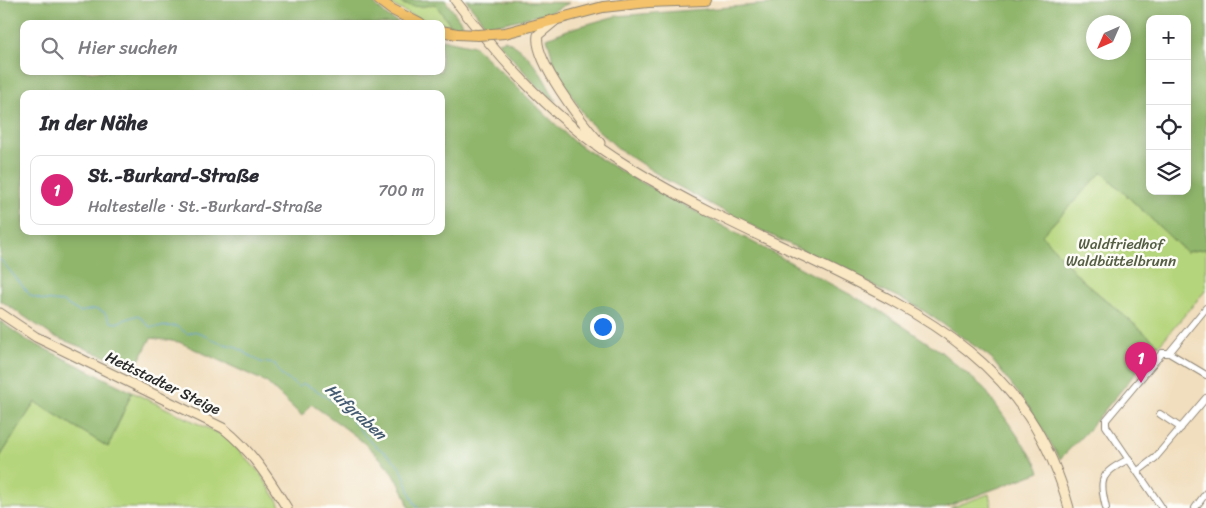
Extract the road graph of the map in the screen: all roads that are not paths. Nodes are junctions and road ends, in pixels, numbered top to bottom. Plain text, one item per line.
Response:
1 (379, 0) edge
2 (455, 0) edge
3 (631, 0) edge
4 (705, 0) edge
5 (648, 2) junction
6 (560, 18) junction
7 (412, 20) edge
8 (445, 32) edge
9 (610, 155) junction
10 (1206, 308) edge
11 (0, 313) edge
12 (1166, 353) junction
13 (1206, 375) edge
14 (1206, 398) edge
15 (1160, 414) dead end
16 (1181, 428) junction
17 (1129, 459) junction
18 (1138, 471) junction
19 (1206, 494) edge
20 (287, 508) edge
21 (1069, 508) edge
22 (1106, 508) edge
23 (1162, 508) edge
24 (1195, 508) edge

1 - 7 main road
2 - 9 main road
3 - 5 main road
4 - 5 main road
5 - 6 main road
6 - 8 main road, bridge
6 - 9 main road
9 - 21 main road
10 - 12 street
11 - 20 main road, Hettstadter Steige
12 - 13 street
12 - 17 street
14 - 16 street
15 - 16 street
16 - 18 street
17 - 18 street
17 - 22 street
18 - 23 street
19 - 24 street

